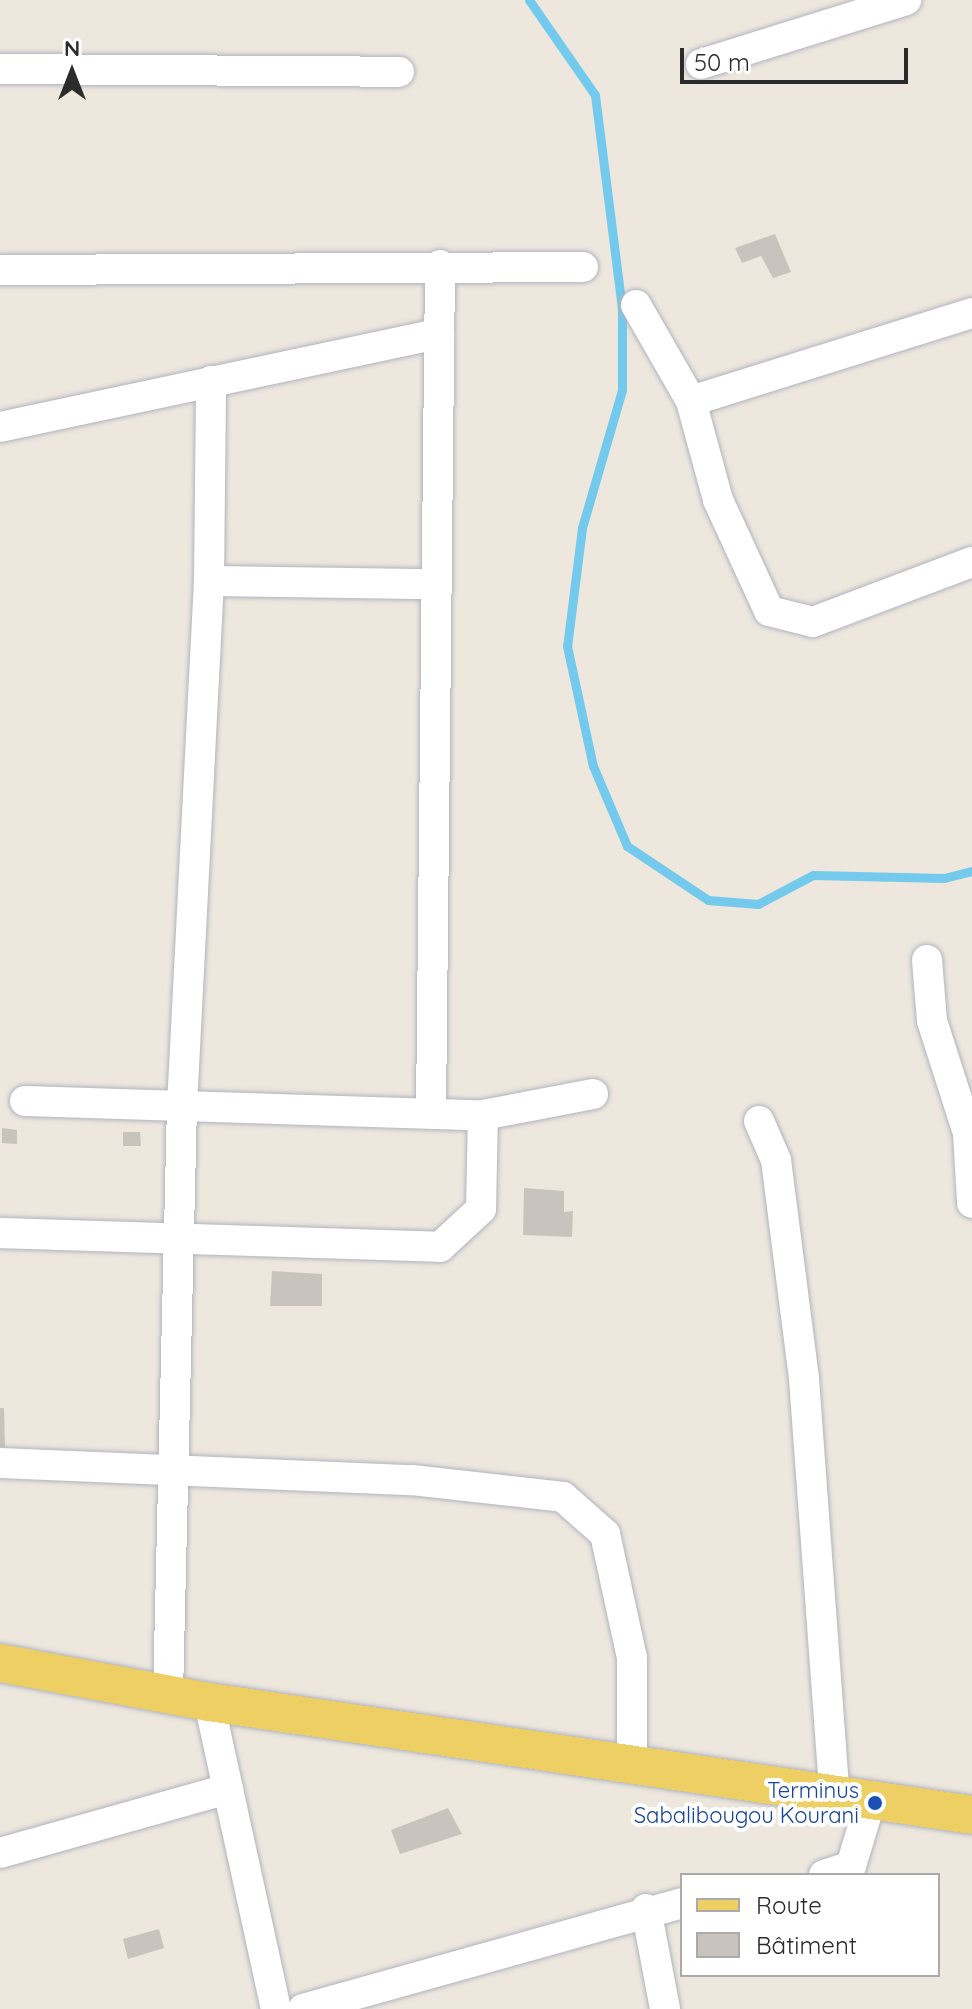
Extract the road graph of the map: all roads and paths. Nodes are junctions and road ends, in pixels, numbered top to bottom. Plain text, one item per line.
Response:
1 (906, 0) edge
2 (701, 64) dead end
3 (0, 69) edge
4 (399, 72) dead end
5 (440, 265) junction
6 (583, 267) dead end
7 (0, 270) edge
8 (636, 305) dead end
9 (972, 313) edge
10 (439, 334) junction
11 (211, 381) junction
12 (691, 401) junction
13 (0, 427) edge
14 (972, 562) edge
15 (209, 581) junction
16 (437, 584) junction
17 (927, 960) dead end
18 (593, 1094) dead end
19 (25, 1101) dead end
20 (182, 1106) junction
21 (431, 1113) junction
22 (483, 1115) junction
23 (759, 1121) dead end
24 (972, 1203) edge
25 (0, 1233) edge
26 (179, 1239) junction
27 (0, 1463) edge
28 (173, 1468) junction
29 (0, 1663) edge
30 (168, 1695) junction
31 (209, 1702) junction
32 (632, 1766) junction
33 (228, 1789) junction
34 (852, 1800) junction
35 (972, 1815) edge
36 (0, 1853) edge
37 (830, 1873) edge
38 (680, 1903) edge
39 (646, 1909) junction
40 (276, 2009) edge
41 (303, 2009) edge
42 (665, 2009) edge

1 - 2 street
3 - 4 street
5 - 6 street
5 - 7 street
5 - 10 street
8 - 12 street
9 - 12 street
10 - 11 street
10 - 16 street
11 - 13 street
11 - 15 street
12 - 14 street
15 - 16 street
15 - 20 street
16 - 21 street
17 - 24 street
18 - 22 street
19 - 20 street
20 - 21 street
20 - 26 street
21 - 22 street
22 - 26 street
23 - 34 street
25 - 26 street
26 - 28 street
27 - 28 street
28 - 30 street
28 - 32 street
29 - 30 main road
30 - 31 main road
31 - 32 main road
31 - 33 street
32 - 34 main road
33 - 36 street
33 - 40 street
34 - 35 main road
34 - 37 street
38 - 39 street
39 - 41 street
39 - 42 street

